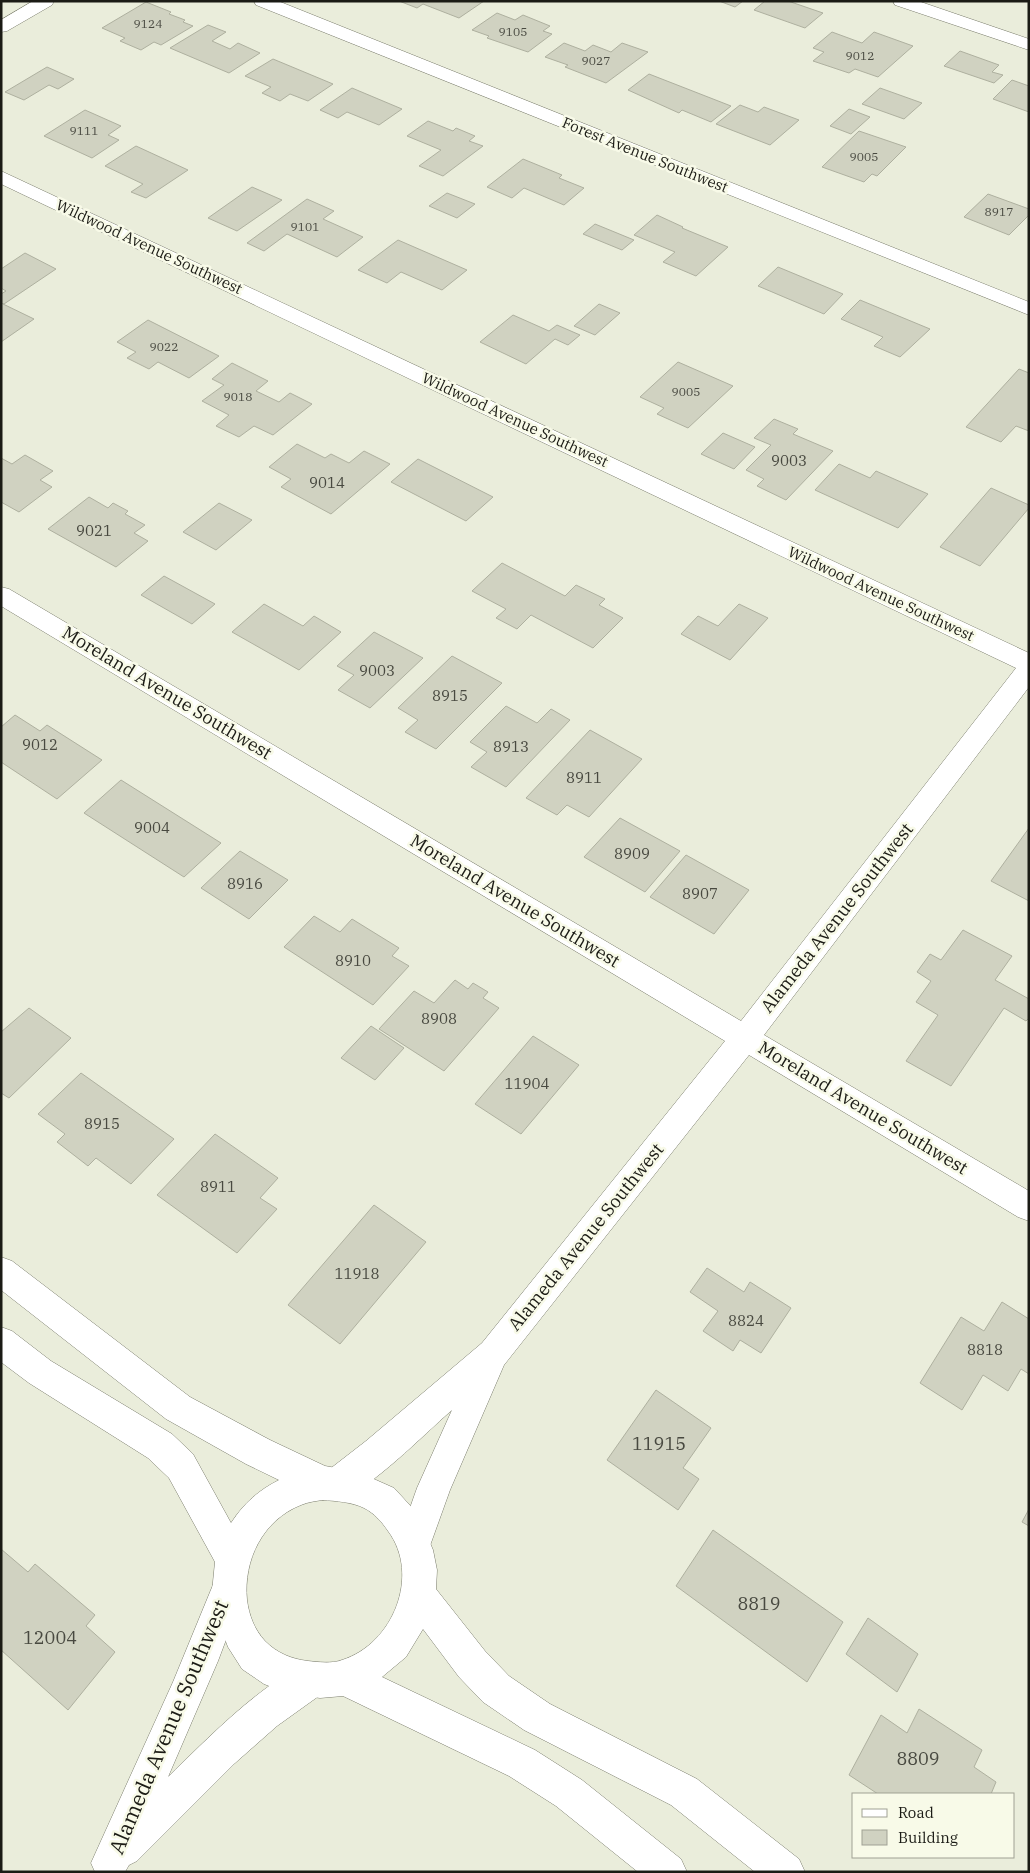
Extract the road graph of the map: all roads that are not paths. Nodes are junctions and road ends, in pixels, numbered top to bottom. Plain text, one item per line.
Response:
1 (46, 1) edge
2 (262, 1) edge
3 (901, 1) edge
4 (926, 5) edge
5 (1, 27) edge
6 (1029, 45) edge
7 (1, 177) edge
8 (1029, 309) edge
9 (1, 595) edge
10 (1029, 664) edge
11 (1029, 669) edge
12 (745, 1038) junction
13 (1029, 1206) edge
14 (1, 1271) edge
15 (1, 1342) edge
16 (493, 1354) junction
17 (331, 1483) junction
18 (415, 1542) junction
19 (230, 1575) junction
20 (418, 1593) junction
21 (327, 1679) junction
22 (106, 1867) edge
23 (668, 1872) edge
24 (786, 1872) edge

1 - 5 street
2 - 8 street, Forest Avenue Southwest
3 - 4 street
4 - 6 street
7 - 10 street, Wildwood Avenue Southwest
9 - 12 street, Moreland Avenue Southwest
11 - 12 street, Alameda Avenue Southwest
12 - 13 street, Moreland Avenue Southwest
12 - 16 street, Alameda Avenue Southwest
14 - 17 street
15 - 19 street
16 - 17 street, Alameda Avenue Southwest
16 - 18 street, Alameda Avenue Southwest
17 - 18 street
17 - 19 street, Alameda Avenue Southwest
18 - 20 street, Alameda Avenue Southwest
19 - 21 street
19 - 22 street, Alameda Avenue Southwest
20 - 21 street, Alameda Avenue Southwest
20 - 24 street
21 - 22 street, Alameda Avenue Southwest
21 - 23 street

